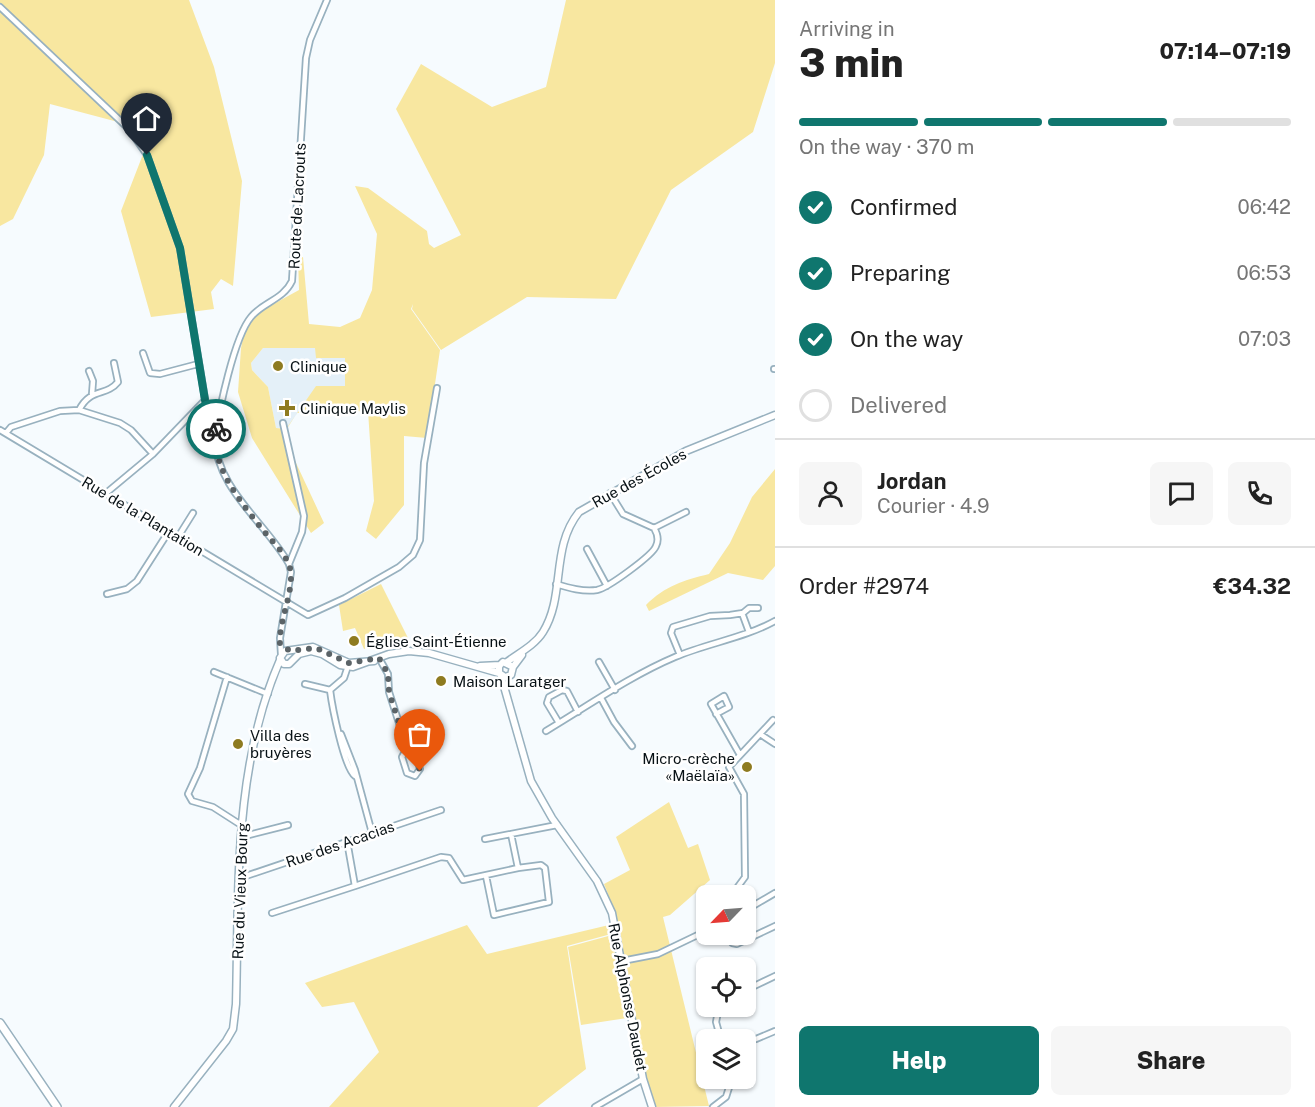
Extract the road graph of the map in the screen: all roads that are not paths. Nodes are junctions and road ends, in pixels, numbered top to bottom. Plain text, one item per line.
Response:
1 (327, 0) edge
2 (0, 7) edge
3 (143, 353) dead end
4 (114, 363) dead end
5 (198, 364) junction
6 (89, 371) dead end
7 (437, 388) dead end
8 (92, 394) junction
9 (205, 400) junction
10 (79, 410) junction
11 (775, 415) edge
12 (283, 423) dead end
13 (216, 426) junction
14 (0, 430) edge
15 (6, 433) junction
16 (153, 454) junction
17 (610, 493) junction
18 (105, 494) junction
19 (686, 512) dead end
20 (193, 513) dead end
21 (654, 528) junction
22 (169, 531) junction
23 (178, 537) junction
24 (587, 549) dead end
25 (289, 564) junction
26 (556, 584) junction
27 (607, 586) junction
28 (107, 594) dead end
29 (286, 602) junction
30 (758, 608) dead end
31 (742, 613) junction
32 (775, 621) edge
33 (749, 632) junction
34 (680, 655) junction
35 (285, 656) junction
36 (294, 658) junction
37 (376, 659) junction
38 (599, 662) dead end
39 (348, 665) junction
40 (500, 665) junction
41 (510, 665) junction
42 (469, 666) junction
43 (214, 672) dead end
44 (500, 674) junction
45 (509, 676) junction
46 (227, 677) junction
47 (305, 684) dead end
48 (330, 690) junction
49 (615, 690) junction
50 (268, 694) junction
51 (507, 697) junction
52 (601, 698) junction
53 (578, 712) junction
54 (716, 714) dead end
55 (773, 720) dead end
56 (559, 723) junction
57 (546, 731) dead end
58 (760, 734) junction
59 (775, 744) edge
60 (632, 746) dead end
61 (407, 748) junction
62 (740, 755) junction
63 (441, 810) dead end
64 (241, 825) junction
65 (288, 825) dead end
66 (556, 825) junction
67 (372, 833) junction
68 (511, 834) junction
69 (241, 837) junction
70 (485, 839) dead end
71 (347, 841) junction
72 (518, 868) junction
73 (486, 876) junction
74 (240, 878) junction
75 (739, 885) edge
76 (355, 886) junction
77 (775, 893) edge
78 (756, 904) edge
79 (272, 913) dead end
80 (775, 926) edge
81 (756, 935) edge
82 (696, 936) edge
83 (622, 961) junction
84 (775, 976) edge
85 (756, 985) edge
86 (0, 1023) edge
87 (775, 1031) edge
88 (756, 1039) dead end
89 (643, 1078) junction
90 (729, 1089) edge
91 (57, 1107) edge
92 (174, 1107) edge
93 (595, 1107) edge
94 (652, 1107) edge
95 (713, 1107) edge

1 - 13 street, Route de Lacrouts
2 - 5 street
3 - 5 street
4 - 8 street
5 - 9 street
6 - 8 street
7 - 29 street, Rue de la Plantation
8 - 10 street
9 - 13 street
9 - 16 street
10 - 15 street
10 - 16 street
11 - 17 street, Rue des Écoles
12 - 25 street
13 - 25 street
14 - 15 street, Rue de la Plantation
15 - 18 street, Rue de la Plantation
16 - 18 street
17 - 21 street
17 - 26 street, Rue des Écoles
18 - 22 street, Rue de la Plantation
19 - 21 street
20 - 23 street
21 - 27 street
22 - 23 street, Rue de la Plantation
22 - 28 street
23 - 29 street, Rue de la Plantation
24 - 27 street
25 - 29 street
26 - 27 street
26 - 41 street, Rue des Écoles
29 - 35 street
30 - 31 street
31 - 33 street
31 - 34 street
32 - 33 street
33 - 34 street
34 - 49 street
35 - 36 street
35 - 36 street
35 - 39 street
35 - 50 street, Rue du Vieux Bourg
36 - 39 street
37 - 39 street
37 - 42 street
37 - 61 street
38 - 49 street
39 - 48 street
40 - 41 street
40 - 42 street
40 - 44 street
41 - 45 street, Rue des Écoles
42 - 44 street
43 - 46 street
44 - 45 street
44 - 51 street, Rue Alphonse Daudet
45 - 51 street, Rue Alphonse Daudet
46 - 50 street
46 - 64 street
47 - 48 street
48 - 67 street
49 - 52 street
50 - 64 street, Rue du Vieux Bourg
51 - 66 street, Rue Alphonse Daudet
52 - 53 street
52 - 60 street
53 - 56 street
53 - 56 street
54 - 62 street
55 - 58 street
56 - 57 street
58 - 59 street
58 - 62 street
61 - 61 street
62 - 75 street
63 - 67 street, Rue des Acacias
64 - 69 street, Rue du Vieux Bourg
65 - 69 street
66 - 68 street
66 - 83 street, Rue Alphonse Daudet
67 - 71 street, Rue des Acacias
68 - 70 street
68 - 72 street
69 - 74 street, Rue du Vieux Bourg
71 - 74 street, Rue des Acacias
71 - 76 street
72 - 73 street
72 - 73 street
73 - 76 street
74 - 92 street, Rue du Vieux Bourg
76 - 79 street
77 - 78 street
80 - 81 street
82 - 83 street
83 - 89 street, Rue Alphonse Daudet
84 - 85 street
86 - 91 main road
87 - 88 street
89 - 93 street
89 - 94 street, Rue Alphonse Daudet
90 - 95 street

